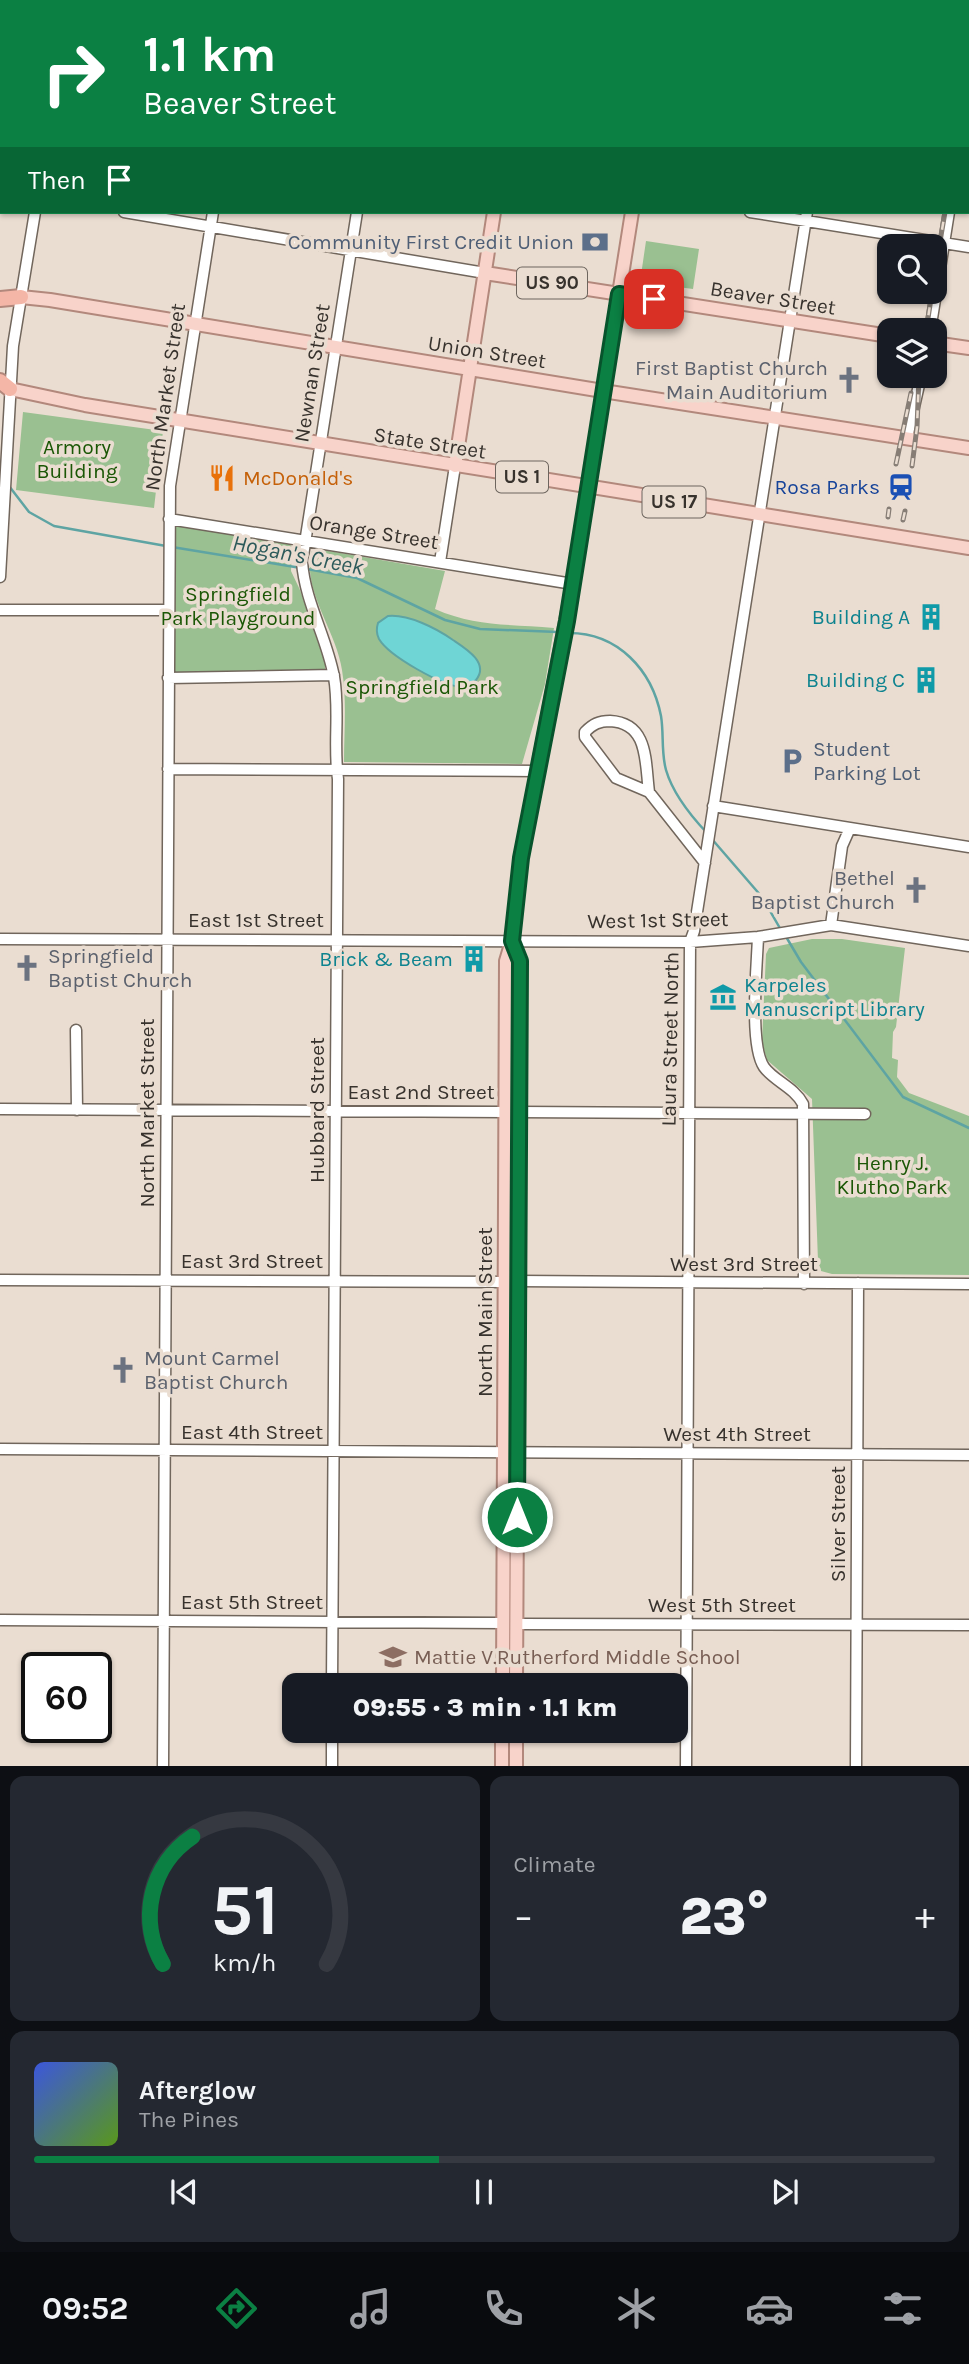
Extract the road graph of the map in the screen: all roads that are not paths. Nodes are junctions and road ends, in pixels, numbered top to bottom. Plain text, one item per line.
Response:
1 (35, 214) edge
2 (136, 214) edge
3 (213, 214) edge
4 (356, 214) edge
5 (494, 214) edge
6 (632, 214) edge
7 (778, 214) edge
8 (949, 214) edge
9 (806, 216) edge
10 (211, 226) junction
11 (898, 234) edge
12 (945, 234) edge
13 (947, 243) edge
14 (969, 247) edge
15 (351, 251) junction
16 (485, 273) junction
17 (0, 292) edge
18 (619, 294) junction
19 (21, 297) junction
20 (0, 299) edge
21 (789, 320) junction
22 (195, 323) junction
23 (877, 334) edge
24 (947, 345) edge
25 (335, 346) junction
26 (969, 348) edge
27 (469, 369) junction
28 (3, 387) edge
29 (918, 388) edge
30 (604, 391) junction
31 (774, 418) junction
32 (180, 421) junction
33 (907, 438) junction
34 (320, 444) junction
35 (969, 448) edge
36 (455, 466) junction
37 (589, 488) junction
38 (759, 515) junction
39 (169, 519) junction
40 (304, 541) junction
41 (969, 548) edge
42 (440, 562) junction
43 (0, 577) edge
44 (573, 584) junction
45 (0, 610) edge
46 (169, 610) junction
47 (334, 675) junction
48 (168, 678) junction
49 (168, 769) junction
50 (336, 769) junction
51 (537, 771) junction
52 (649, 792) junction
53 (713, 806) junction
54 (850, 828) junction
55 (969, 846) edge
56 (705, 863) junction
57 (831, 925) junction
58 (758, 937) junction
59 (0, 939) edge
60 (167, 939) junction
61 (337, 940) junction
62 (512, 941) junction
63 (690, 942) junction
64 (969, 946) edge
65 (76, 1030) dead end
66 (0, 1109) edge
67 (77, 1110) junction
68 (166, 1110) junction
69 (336, 1111) junction
70 (505, 1112) junction
71 (519, 1112) junction
72 (688, 1113) junction
73 (804, 1114) junction
74 (865, 1114) dead end
75 (0, 1280) edge
76 (165, 1280) junction
77 (335, 1281) junction
78 (511, 1282) junction
79 (688, 1283) junction
80 (858, 1283) junction
81 (804, 1284) junction
82 (969, 1284) edge
83 (0, 1449) edge
84 (164, 1451) junction
85 (334, 1451) junction
86 (504, 1452) junction
87 (517, 1452) junction
88 (687, 1453) junction
89 (857, 1455) junction
90 (969, 1455) edge
91 (0, 1620) edge
92 (163, 1621) junction
93 (333, 1622) junction
94 (510, 1623) junction
95 (687, 1624) junction
96 (857, 1625) junction
97 (969, 1625) edge
98 (332, 1673) edge
99 (504, 1673) edge
100 (515, 1673) edge
101 (332, 1743) edge
102 (502, 1743) edge
103 (516, 1743) edge
104 (163, 1766) edge
105 (332, 1766) edge
106 (502, 1766) edge
107 (516, 1766) edge
108 (686, 1766) edge
109 (856, 1766) edge

1 - 19 street
2 - 10 street
3 - 10 street, North Market Street
4 - 15 street, Newnan Street
5 - 16 main road
6 - 18 main road, North Main Street
7 - 9 street
8 - 12 street
9 - 11 street
9 - 21 street, Laura Street North
10 - 15 street
10 - 22 street, North Market Street
13 - 14 street
15 - 16 street
15 - 25 street, Newnan Street
16 - 18 main road, Beaver Street / US 90
16 - 27 main road
17 - 19 street, Union Street
18 - 21 main road, Beaver Street / US 90
18 - 30 main road, North Main Street
19 - 20 highway
19 - 22 main road, Union Street
19 - 28 street
21 - 23 main road, Beaver Street / US 90
21 - 31 street, Laura Street North
22 - 25 main road, Union Street
22 - 32 street, North Market Street
24 - 26 main road
25 - 27 main road, Union Street
25 - 34 street, Newnan Street
27 - 30 main road, Union Street
27 - 36 main road
28 - 32 main road, State Street
28 - 43 street
29 - 33 street
30 - 31 main road, Union Street
30 - 37 main road, North Main Street
31 - 33 main road, Union Street
31 - 38 street, Laura Street North
32 - 34 main road, State Street
32 - 39 street, North Market Street
33 - 35 main road, Union Street
34 - 36 main road, State Street
34 - 40 street, Newnan Street
36 - 37 main road, State Street / US 1
36 - 42 street
37 - 38 main road, State Street / US 17
37 - 44 main road, North Main Street
38 - 41 main road, State Street / US 17
38 - 53 street, Laura Street North
39 - 40 street, Orange Street
39 - 46 street, North Market Street
40 - 42 street, Orange Street
40 - 47 street, Hubbard Street
42 - 44 street, Orange Street
44 - 51 main road, North Main Street
45 - 46 street
46 - 48 street, North Market Street
47 - 48 street
47 - 50 street, Hubbard Street
48 - 49 street, North Market Street
49 - 50 street
49 - 60 street, North Market Street
50 - 51 street
50 - 61 street, Hubbard Street
51 - 62 main road, North Main Street
52 - 52 street
52 - 56 street
53 - 54 street
53 - 56 street, Laura Street North
54 - 55 street
54 - 57 street
56 - 63 street, Laura Street North
57 - 58 street, West 1st Street
57 - 64 street, West 1st Street
58 - 63 street, West 1st Street
58 - 73 street
59 - 60 street, East 1st Street
60 - 61 street, East 1st Street
60 - 68 street, North Market Street
61 - 62 street, East 1st Street
61 - 69 street, Hubbard Street
62 - 63 street, West 1st Street
62 - 70 main road, North Main Street
62 - 71 main road, North Main Street
63 - 72 street, Laura Street North
65 - 67 street
66 - 67 street, East 2nd Street
67 - 68 street, East 2nd Street
68 - 69 street, East 2nd Street
68 - 76 street, North Market Street
69 - 70 street, East 2nd Street
69 - 77 street, Hubbard Street
70 - 78 main road, North Main Street
71 - 72 street
71 - 78 main road, North Main Street
72 - 73 street
72 - 79 street, Laura Street North
73 - 74 street
73 - 81 street
75 - 76 street, East 3rd Street
76 - 77 street, East 3rd Street
76 - 84 street, North Market Street
77 - 78 street, East 3rd Street
77 - 85 street, Hubbard Street
78 - 79 street, West 3rd Street
78 - 86 main road, North Main Street
78 - 87 main road, North Main Street
79 - 81 street, West 3rd Street
79 - 88 street, Laura Street North
80 - 81 street, West 3rd Street
80 - 82 street, West 3rd Street
80 - 89 street, Silver Street
83 - 84 street, East 4th Street
84 - 85 street, East 4th Street
84 - 92 street, North Market Street
85 - 86 street, East 4th Street
85 - 93 street, Hubbard Street
86 - 87 street, West 4th Street
86 - 94 main road, North Main Street
87 - 88 street, West 4th Street
87 - 94 main road, North Main Street
88 - 89 street, West 4th Street
88 - 95 street, Laura Street North
89 - 90 street, West 4th Street
89 - 96 street, Silver Street
91 - 92 street, East 5th Street
92 - 93 street, East 5th Street
92 - 104 street, North Market Street
93 - 94 street, East 5th Street
93 - 98 street, Hubbard Street
94 - 95 street, West 5th Street
94 - 99 main road, North Main Street
94 - 100 main road, North Main Street
95 - 96 street, West 5th Street
95 - 108 street, Laura Street North
96 - 97 street, West 5th Street
96 - 109 street, Silver Street
101 - 105 street
102 - 106 main road
103 - 107 main road

